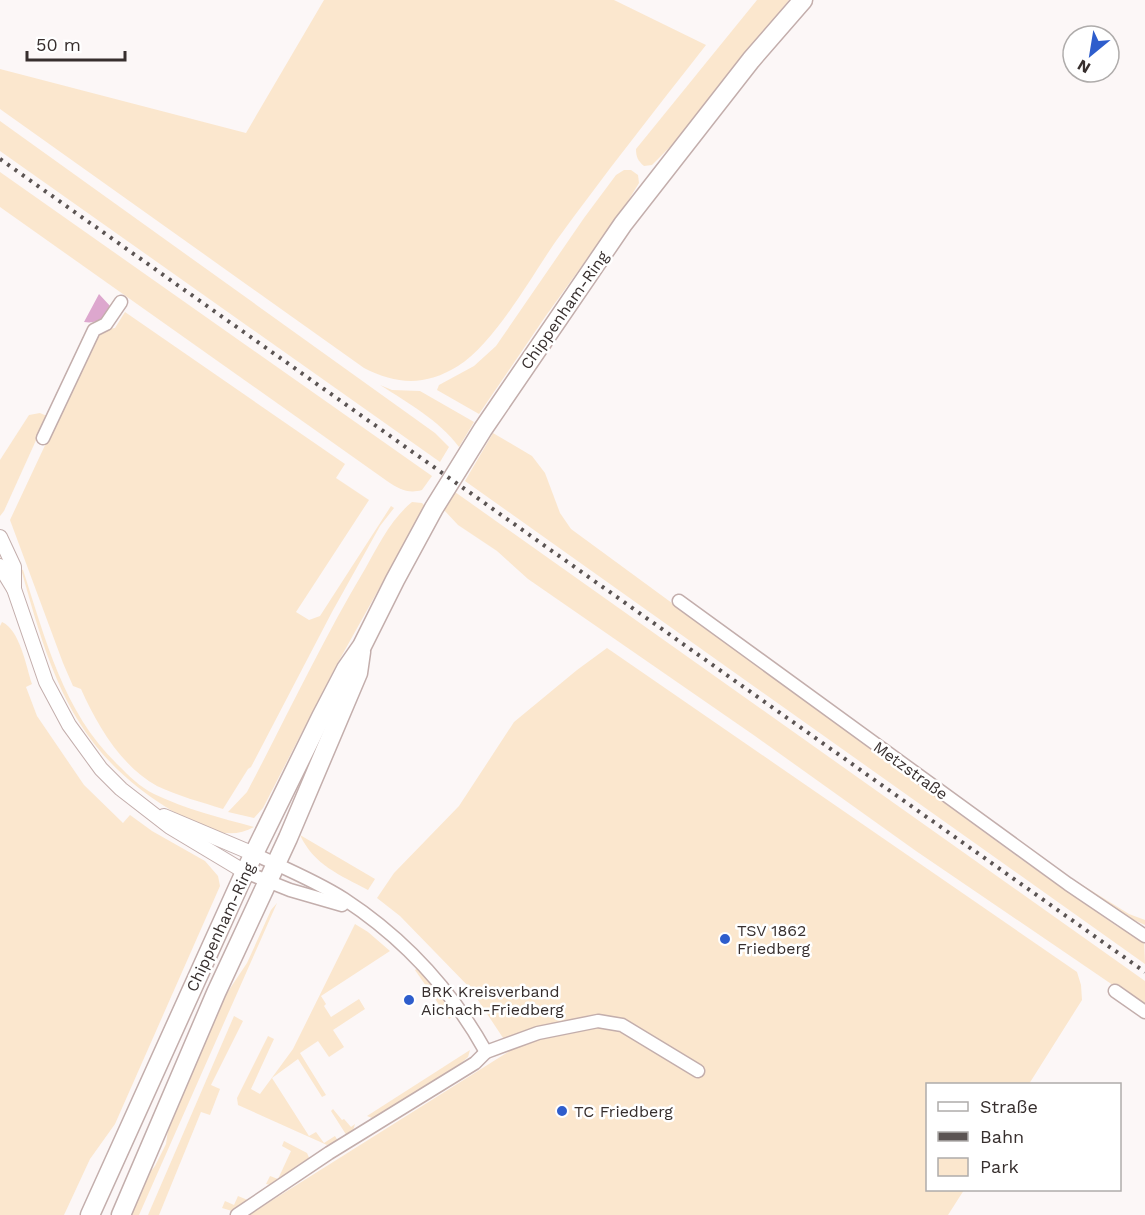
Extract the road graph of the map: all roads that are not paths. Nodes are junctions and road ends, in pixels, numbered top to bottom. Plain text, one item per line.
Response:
1 (802, 0) edge
2 (121, 302) dead end
3 (44, 438) dead end
4 (0, 537) edge
5 (0, 566) edge
6 (14, 589) junction
7 (679, 601) dead end
8 (362, 646) junction
9 (145, 808) junction
10 (254, 854) junction
11 (245, 872) junction
12 (272, 873) junction
13 (360, 912) junction
14 (1145, 936) edge
15 (1115, 990) dead end
16 (1145, 1012) edge
17 (486, 1053) junction
18 (698, 1071) dead end
19 (90, 1215) edge
20 (121, 1215) edge
21 (237, 1215) edge

1 - 8 main road, Chippenham-Ring
2 - 3 street
4 - 6 street
5 - 6 street
6 - 9 street
7 - 14 street, Metzstraße
8 - 10 main road, Chippenham-Ring
8 - 12 main road, Chippenham-Ring
9 - 10 street
9 - 11 street
10 - 11 main road, Chippenham-Ring
10 - 12 street
11 - 12 street
11 - 19 main road, Chippenham-Ring
12 - 13 street
12 - 13 street
12 - 20 main road, Chippenham-Ring
13 - 17 street
15 - 16 street
17 - 18 street
17 - 21 street

